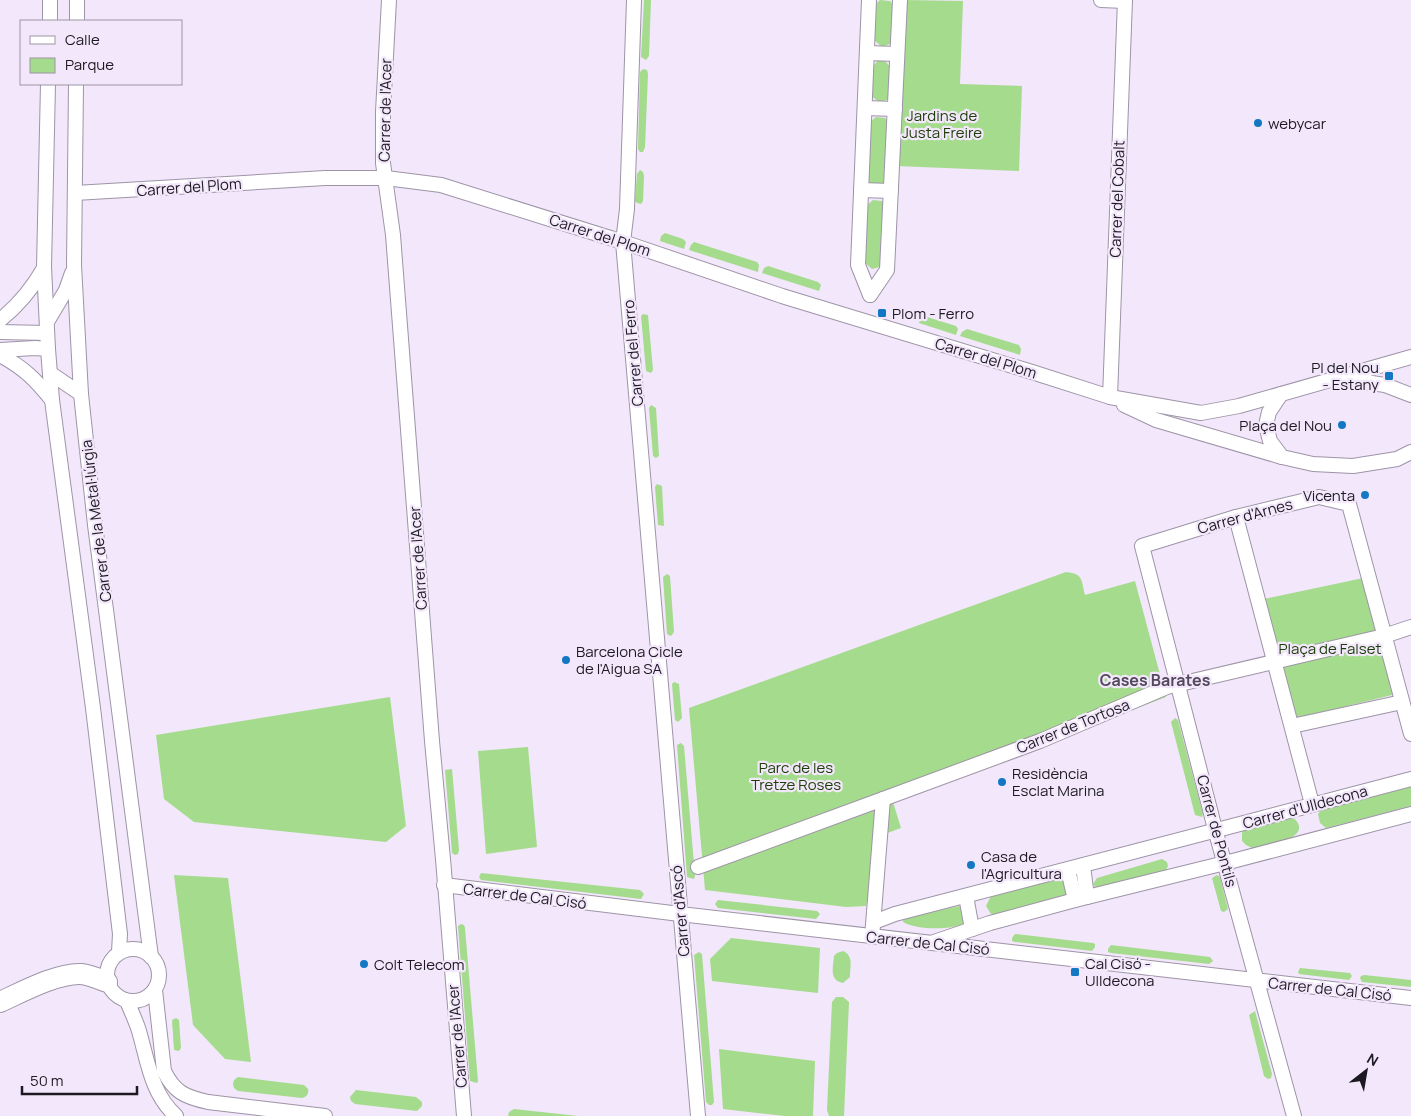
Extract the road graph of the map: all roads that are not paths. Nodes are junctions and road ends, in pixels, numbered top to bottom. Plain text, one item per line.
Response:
1 (50, 0) edge
2 (77, 0) edge
3 (389, 0) edge
4 (634, 0) edge
5 (869, 0) edge
6 (900, 0) edge
7 (1101, 0) edge
8 (1125, 1) edge
9 (50, 20) edge
10 (77, 20) edge
11 (867, 53) junction
12 (897, 54) junction
13 (48, 85) edge
14 (76, 85) edge
15 (864, 108) junction
16 (895, 109) junction
17 (386, 178) junction
18 (861, 190) junction
19 (891, 191) junction
20 (75, 193) junction
21 (623, 242) junction
22 (74, 265) junction
23 (44, 267) junction
24 (0, 320) edge
25 (47, 328) junction
26 (0, 332) edge
27 (41, 348) junction
28 (0, 350) edge
29 (0, 355) edge
30 (1411, 357) edge
31 (50, 373) junction
32 (1331, 379) junction
33 (81, 394) junction
34 (1281, 394) junction
35 (1411, 395) edge
36 (1110, 397) junction
37 (52, 400) junction
38 (1411, 452) edge
39 (1282, 457) junction
40 (1236, 517) junction
41 (1142, 546) joint
42 (1411, 627) edge
43 (1384, 636) junction
44 (1275, 661) junction
45 (1179, 684) junction
46 (1402, 702) junction
47 (664, 706) joint
48 (1292, 726) junction
49 (1411, 734) edge
50 (1411, 779) edge
51 (884, 799) junction
52 (1312, 804) junction
53 (1411, 814) edge
54 (1215, 829) junction
55 (1225, 863) junction
56 (1083, 866) junction
57 (698, 867) dead end
58 (1068, 870) junction
59 (444, 885) junction
60 (966, 896) junction
61 (1081, 899) junction
62 (680, 914) junction
63 (874, 922) junction
64 (972, 929) junction
65 (872, 936) junction
66 (928, 943) junction
67 (119, 952) junction
68 (151, 957) junction
69 (1256, 981) junction
70 (107, 982) junction
71 (154, 990) junction
72 (1411, 998) edge
73 (128, 1001) junction
74 (0, 1002) edge
75 (176, 1116) edge
76 (325, 1116) edge
77 (464, 1116) edge
78 (698, 1116) edge
79 (1294, 1116) edge

1 - 9 street
2 - 10 street
3 - 17 street, Carrer de l'Acer
4 - 21 street, Carrer del Ferro
5 - 11 street
6 - 12 street
7 - 8 street
8 - 36 street, Carrer del Cobalt
11 - 12 street
11 - 15 street
12 - 16 street
13 - 23 street, Carrer de la Metal·lúrgia
14 - 20 street, Carrer de la Metal·lúrgia
15 - 16 street
15 - 18 street
16 - 19 street
17 - 20 street, Carrer del Plom
17 - 21 street, Carrer del Plom
17 - 59 street, Carrer de l'Acer
18 - 19 street
18 - 19 street
20 - 22 street, Carrer de la Metal·lúrgia
21 - 36 street, Carrer del Plom
21 - 47 street, Carrer del Ferro
22 - 25 street
22 - 33 street, Carrer de la Metal·lúrgia
23 - 24 street
23 - 25 street, Carrer de la Metal·lúrgia
25 - 26 street
25 - 27 street, Carrer de la Metal·lúrgia
27 - 28 street
27 - 31 street, Carrer de la Metal·lúrgia
29 - 37 street
30 - 32 street
31 - 33 street
31 - 37 street, Carrer de la Metal·lúrgia
32 - 34 street
32 - 35 street
33 - 68 street, Carrer de la Metal·lúrgia
34 - 36 street
34 - 39 street
36 - 39 street
37 - 67 street, Carrer de la Metal·lúrgia
38 - 39 street
40 - 41 street, Carrer d'Arnes
40 - 43 street, Carrer d'Arnes
40 - 44 street
41 - 45 street, Carrer de Pontils
42 - 43 street, Carrer de Tortosa
43 - 44 street, Carrer de Tortosa
43 - 46 street
44 - 45 street, Carrer de Tortosa
44 - 48 street
45 - 51 street, Carrer de Tortosa
45 - 54 street, Carrer de Pontils
46 - 48 street
46 - 49 street
47 - 62 street, Carrer d'Ascó
48 - 52 street
50 - 52 street, Carrer d'Ulldecona
51 - 57 street, Carrer de Tortosa
51 - 63 street
52 - 54 street, Carrer d'Ulldecona
53 - 55 street
54 - 55 street, Carrer de Pontils
54 - 56 street, Carrer d'Ulldecona
55 - 61 street
55 - 69 street, Carrer de Pontils
56 - 58 street, Carrer d'Ulldecona
56 - 61 street
58 - 60 street, Carrer d'Ulldecona
58 - 61 street
59 - 62 street, Carrer de Cal Cisó
59 - 77 street, Carrer de l'Acer
60 - 63 street, Carrer d'Ulldecona
60 - 64 street
61 - 64 street
62 - 65 street, Carrer de Cal Cisó
62 - 78 street, Carrer d'Ascó
63 - 65 street
64 - 66 street
65 - 66 street, Carrer de Cal Cisó
66 - 69 street, Carrer de Cal Cisó
67 - 68 street
67 - 70 street
68 - 71 street
69 - 72 street, Carrer de Cal Cisó
69 - 79 street, Carrer de Pontils
70 - 73 street
70 - 74 street
71 - 73 street
71 - 76 street
73 - 75 street

